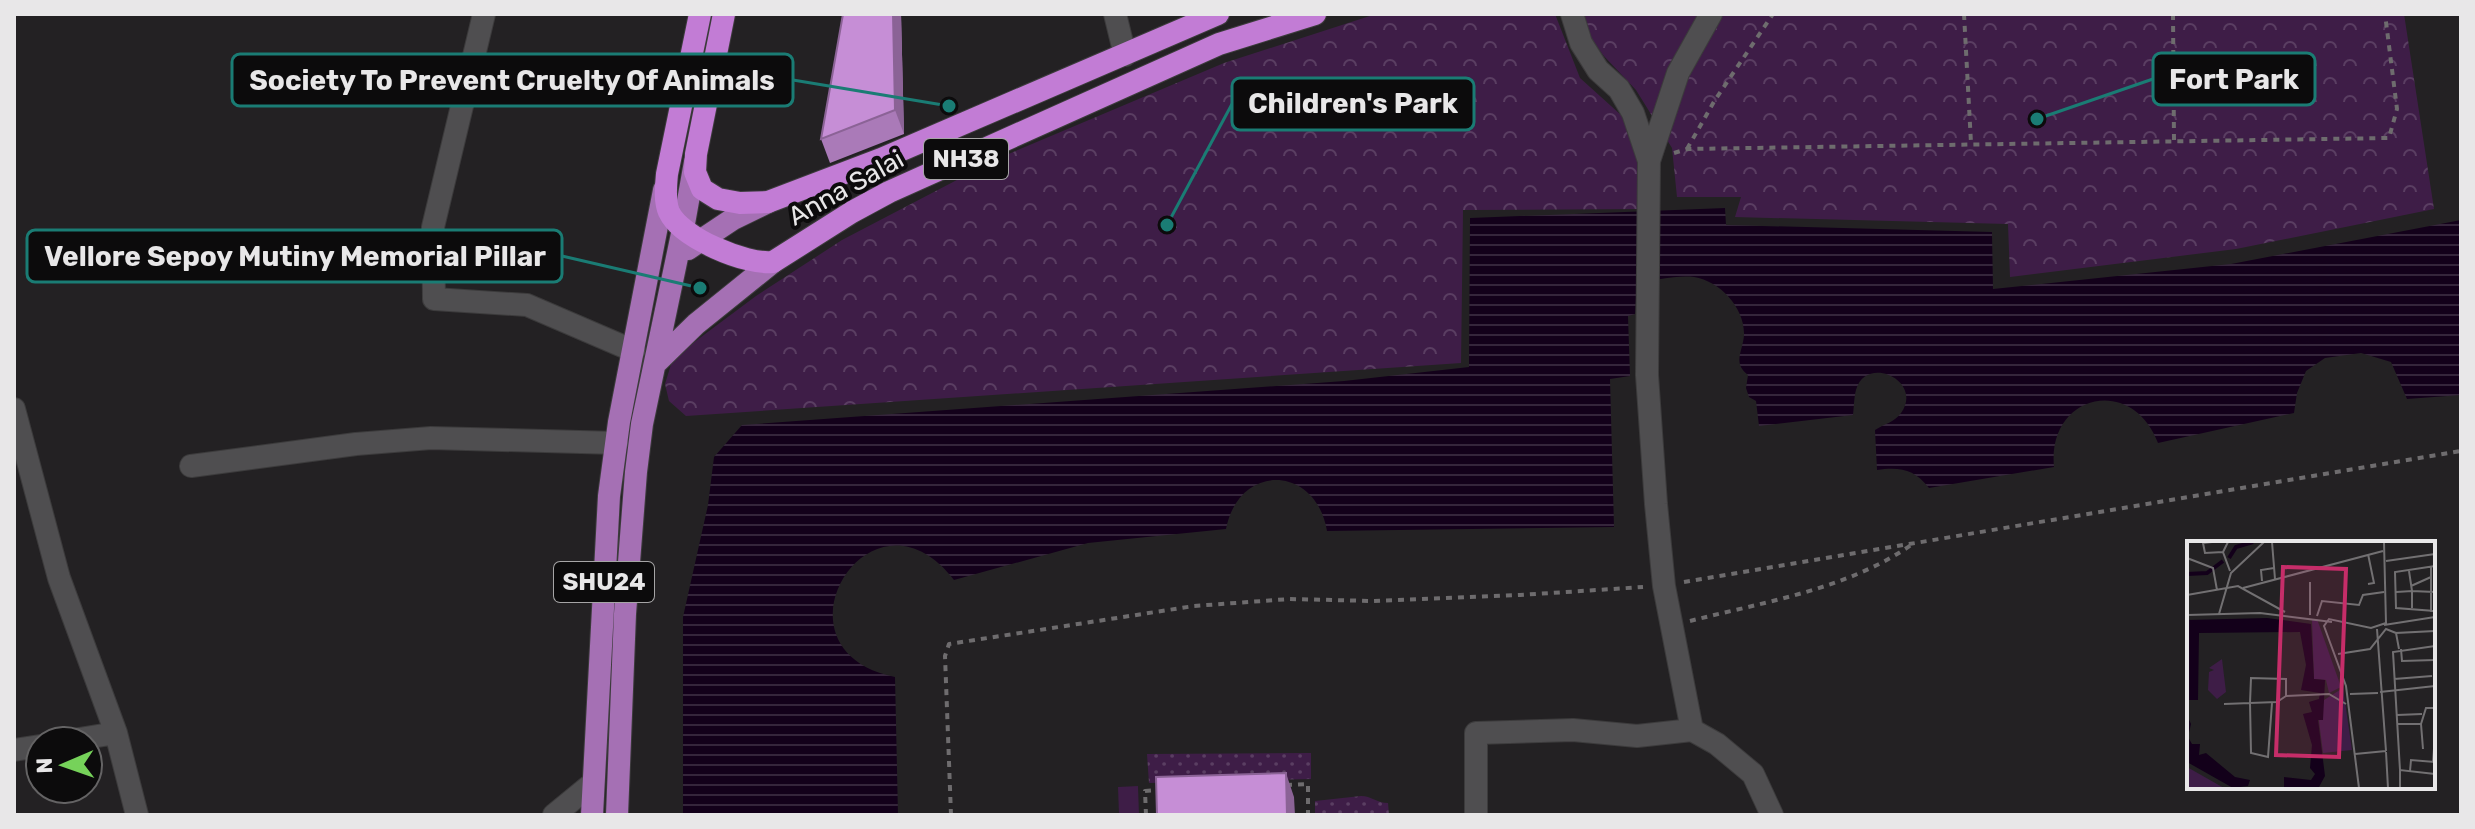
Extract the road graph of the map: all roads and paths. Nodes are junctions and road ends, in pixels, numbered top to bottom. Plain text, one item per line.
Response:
1 (484, 14) edge
2 (700, 14) edge
3 (724, 14) edge
4 (1115, 14) edge
5 (1218, 14) edge
6 (1315, 14) edge
7 (1572, 14) edge
8 (1711, 14) edge
9 (1773, 14) edge
10 (1964, 14) edge
11 (2173, 14) edge
12 (2385, 14) edge
13 (1125, 55) junction
14 (2174, 141) junction
15 (1971, 144) junction
16 (696, 154) junction
17 (1649, 161) junction
18 (667, 174) junction
19 (768, 202) junction
20 (692, 234) junction
21 (678, 258) junction
22 (773, 262) junction
23 (634, 351) junction
24 (655, 365) junction
25 (14, 409) edge
26 (617, 443) junction
27 (2461, 451) edge
28 (191, 466) dead end
29 (1913, 544) junction
30 (1664, 586) junction
31 (1672, 624) junction
32 (1692, 730) junction
33 (116, 733) junction
34 (104, 735) edge
35 (593, 783) junction
36 (1277, 785) edge
37 (1165, 789) edge
38 (137, 815) edge
39 (554, 815) edge
40 (592, 815) edge
41 (617, 815) edge
42 (951, 815) edge
43 (1146, 815) edge
44 (1308, 815) edge
45 (1476, 815) edge
46 (1772, 815) edge

1 - 23 street
2 - 18 highway
3 - 16 highway, NH38
4 - 13 street
5 - 13 highway, Anna Salai / NH38
6 - 22 highway, Anna Salai / NH38
7 - 17 street
8 - 17 street
9 - 15 path
10 - 15 path
11 - 14 path
12 - 14 path
13 - 19 highway, Anna Salai / NH38
14 - 15 path
16 - 19 highway, Anna Salai / NH38
16 - 20 main road
17 - 30 street
18 - 20 highway
18 - 23 main road, SHU24
19 - 20 main road
20 - 21 main road
20 - 22 highway, Anna Salai
21 - 23 main road
21 - 24 main road, SHU24
22 - 24 main road
23 - 26 main road, SHU24
24 - 41 main road, SHU24
25 - 33 street
26 - 28 street
26 - 35 main road, SHU24
27 - 29 path
29 - 30 path
29 - 31 path
30 - 31 street
30 - 42 path
31 - 32 street
32 - 45 street
32 - 46 street
33 - 34 street
33 - 38 street
35 - 39 street
35 - 40 main road, SHU24
36 - 44 path
37 - 43 path

